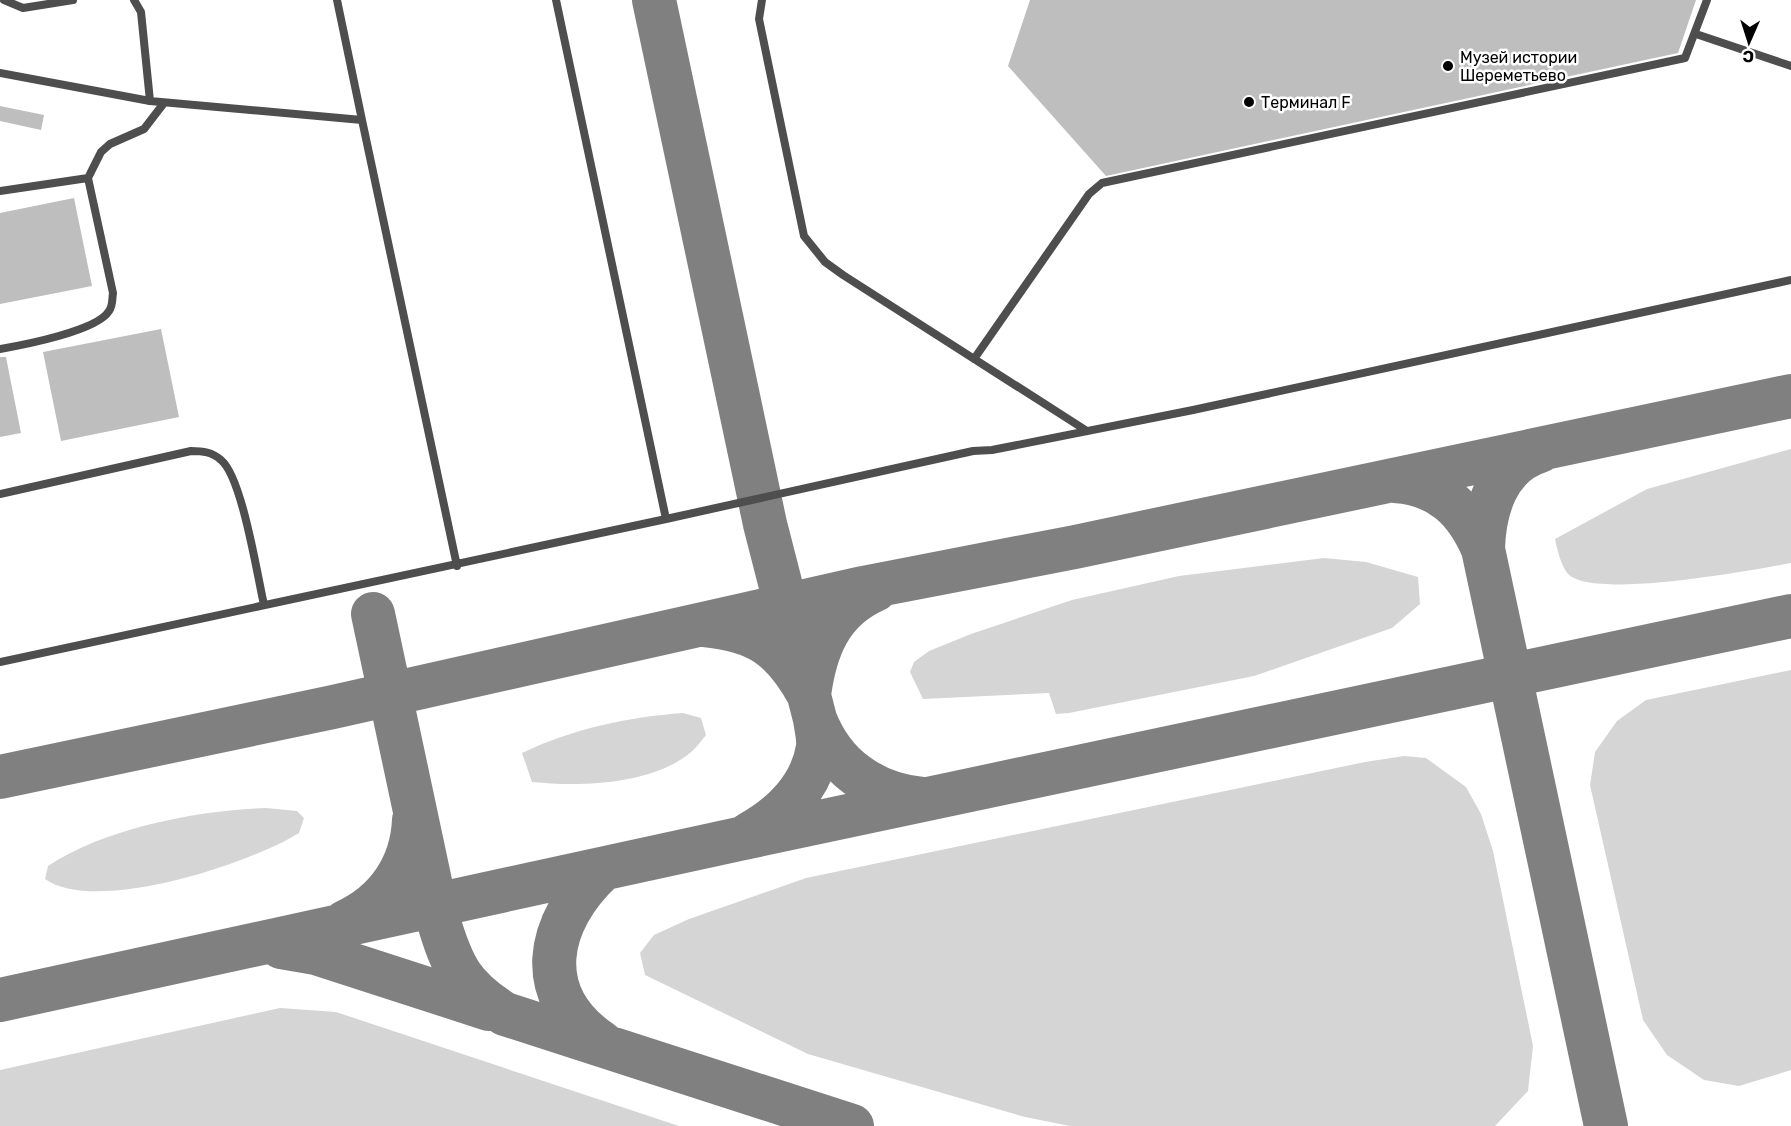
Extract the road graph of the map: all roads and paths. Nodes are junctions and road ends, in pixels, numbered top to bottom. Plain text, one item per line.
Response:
1 (4, 0) edge
2 (73, 0) edge
3 (134, 0) edge
4 (337, 0) edge
5 (556, 0) edge
6 (762, 0) edge
7 (1707, 0) edge
8 (1696, 34) junction
9 (1791, 66) edge
10 (0, 73) edge
11 (150, 101) junction
12 (164, 103) junction
13 (362, 120) junction
14 (88, 178) junction
15 (0, 192) edge
16 (1791, 280) edge
17 (0, 348) edge
18 (974, 359) junction
19 (1087, 431) junction
20 (0, 494) edge
21 (666, 519) junction
22 (457, 566) junction
23 (264, 604) junction
24 (0, 662) edge

1 - 2 lane
3 - 11 lane
4 - 13 lane
5 - 21 lane
6 - 18 lane
7 - 8 lane
8 - 9 lane
8 - 18 lane
10 - 11 lane
11 - 12 lane
12 - 13 lane
12 - 14 lane
13 - 22 lane
14 - 15 lane
14 - 17 lane
16 - 19 lane
18 - 19 lane
19 - 21 lane
20 - 23 lane
21 - 22 lane
22 - 23 lane
23 - 24 lane

